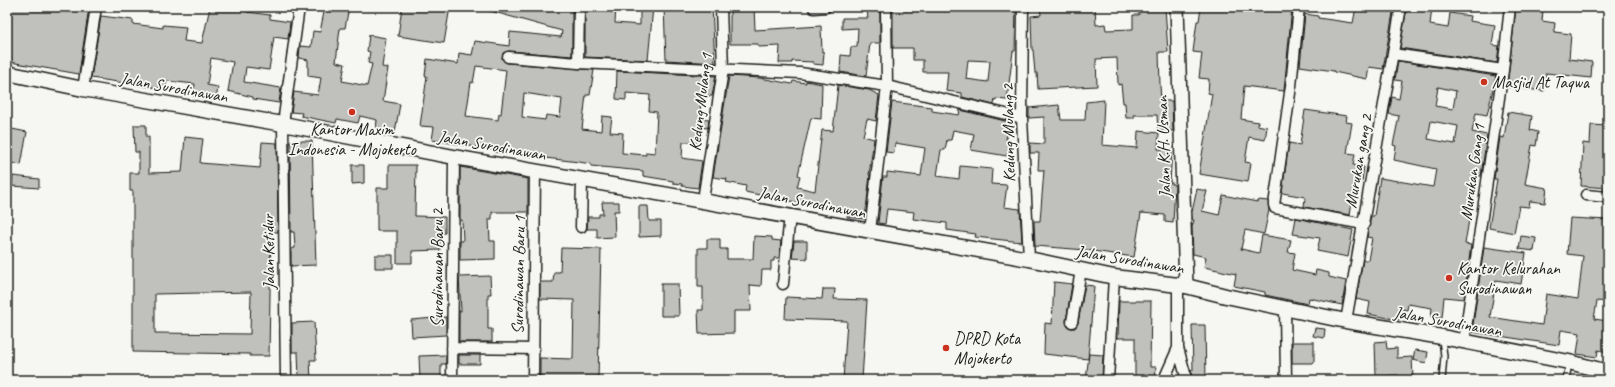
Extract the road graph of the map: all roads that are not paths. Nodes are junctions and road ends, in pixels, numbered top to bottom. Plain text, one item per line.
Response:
1 (96, 7) edge
2 (299, 7) edge
3 (579, 7) edge
4 (721, 7) edge
5 (826, 7) edge
6 (886, 7) edge
7 (1023, 7) edge
8 (1177, 7) edge
9 (1299, 7) edge
10 (1401, 7) edge
11 (1510, 7) edge
12 (814, 8) dead end
13 (1393, 54) junction
14 (508, 57) dead end
15 (578, 63) junction
16 (723, 70) junction
17 (1503, 70) junction
18 (7, 73) edge
19 (887, 86) junction
20 (83, 89) junction
21 (1022, 118) junction
22 (283, 124) junction
23 (454, 156) junction
24 (535, 170) junction
25 (582, 179) junction
26 (1586, 195) dead end
27 (1608, 197) edge
28 (703, 200) junction
29 (790, 215) junction
30 (1364, 224) junction
31 (580, 226) dead end
32 (870, 231) junction
33 (1029, 259) junction
34 (1081, 270) junction
35 (1114, 277) junction
36 (783, 284) dead end
37 (1182, 286) junction
38 (1285, 308) junction
39 (1346, 321) junction
40 (1072, 322) dead end
41 (1442, 337) junction
42 (1464, 342) junction
43 (452, 348) junction
44 (1178, 348) junction
45 (534, 349) junction
46 (1569, 362) junction
47 (1608, 372) edge
48 (286, 380) edge
49 (452, 380) edge
50 (533, 380) edge
51 (1108, 380) edge
52 (1166, 380) edge
53 (1185, 380) edge
54 (1286, 380) edge
55 (1442, 380) edge
56 (1446, 380) edge
57 (1566, 380) edge
58 (1607, 380) edge

1 - 20 street
2 - 22 street, Jalan Ketidur
3 - 15 street
4 - 16 street, Kedung Mulang 1
5 - 12 street
6 - 19 street
7 - 21 street, Kedung Mulang 2
8 - 37 street, Jalan K.H. Usman
9 - 30 street
10 - 13 street, Murukan gang 2
11 - 17 street, Murukan Gang 1
13 - 17 street
13 - 30 street, Murukan gang 2
14 - 15 street
15 - 16 street
16 - 19 street
16 - 28 street, Kedung Mulang 1
17 - 42 street, Murukan Gang 1
18 - 20 main road, Jalan Surodinawan
19 - 21 street
19 - 32 street
20 - 22 main road, Jalan Surodinawan
21 - 33 street, Kedung Mulang 2
22 - 23 main road, Jalan Surodinawan
22 - 48 street, Jalan Ketidur
23 - 24 main road, Jalan Surodinawan
23 - 43 street, Surodinawan Baru 2
24 - 25 main road, Jalan Surodinawan
24 - 45 street, Surodinawan Baru 1
25 - 28 main road, Jalan Surodinawan
25 - 31 street
26 - 27 street
28 - 29 main road, Jalan Surodinawan
29 - 32 main road, Jalan Surodinawan
29 - 36 street
30 - 39 street, Murukan gang 2
32 - 33 main road, Jalan Surodinawan
33 - 34 main road, Jalan Surodinawan
34 - 35 main road, Jalan Surodinawan
34 - 40 street
35 - 37 main road, Jalan Surodinawan
35 - 51 street
37 - 38 main road, Jalan Surodinawan
37 - 44 street
38 - 39 main road, Jalan Surodinawan
38 - 54 street
39 - 41 main road, Jalan Surodinawan
41 - 42 main road, Jalan Surodinawan
41 - 55 lane
42 - 46 main road, Jalan Surodinawan
43 - 45 street
43 - 49 street, Surodinawan Baru 2
44 - 52 street
44 - 53 street
45 - 50 street, Surodinawan Baru 1
46 - 47 main road, Jalan Surodinawan
46 - 57 lane
47 - 58 street
55 - 56 lane

